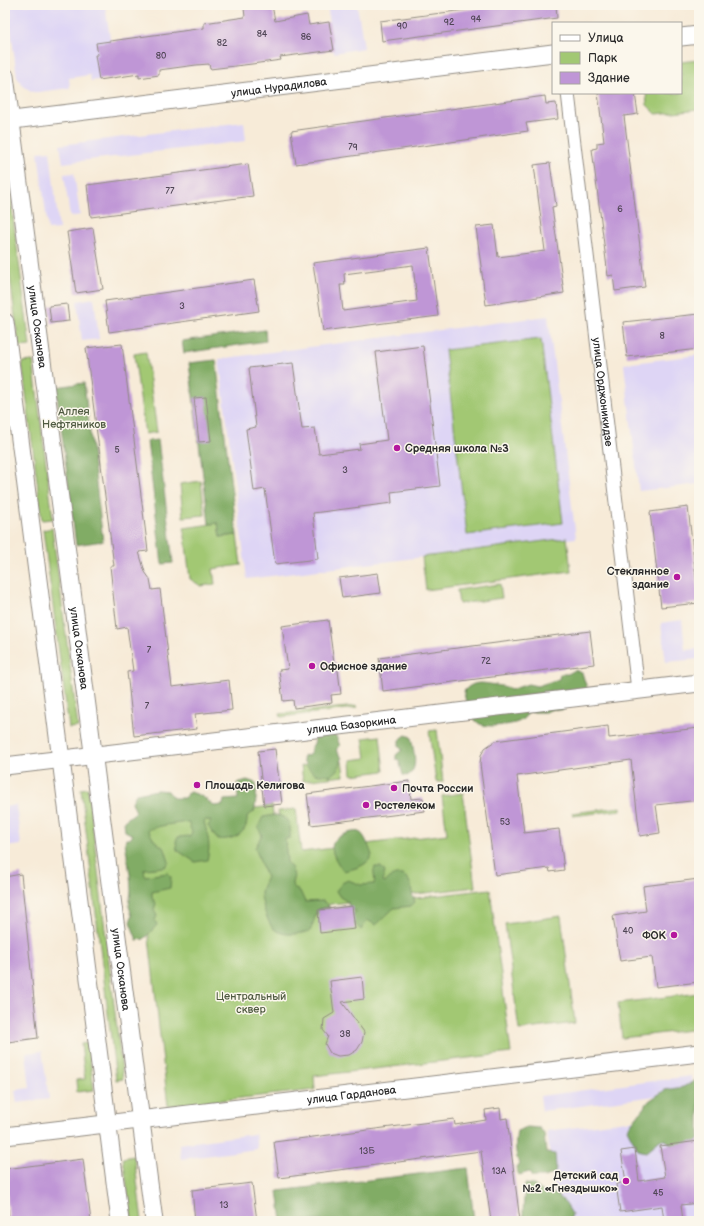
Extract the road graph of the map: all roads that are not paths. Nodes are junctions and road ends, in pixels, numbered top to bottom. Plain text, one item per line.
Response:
1 (699, 35) edge
2 (682, 37) edge
3 (552, 53) edge
4 (5, 76) edge
5 (568, 94) edge
6 (8, 121) edge
7 (5, 322) edge
8 (699, 683) edge
9 (638, 690) junction
10 (94, 755) junction
11 (62, 759) junction
12 (5, 766) edge
13 (699, 1053) edge
14 (141, 1120) junction
15 (108, 1124) junction
16 (5, 1136) edge
17 (120, 1221) edge
18 (154, 1221) edge

1 - 2 street
3 - 6 street, улица Нурадилова
4 - 6 street, улица Осканова
5 - 9 street, улица Орджоникидзе
6 - 10 street, улица Осканова
7 - 11 street
8 - 9 street, улица Базоркина
9 - 10 street, улица Базоркина
10 - 11 street, улица Базоркина
10 - 14 street, улица Осканова
11 - 12 street, улица Базоркина
11 - 15 street
13 - 14 street, улица Гарданова
14 - 15 street, улица Гарданова
14 - 18 street, улица Осканова
15 - 16 street, улица Гарданова
15 - 17 street

